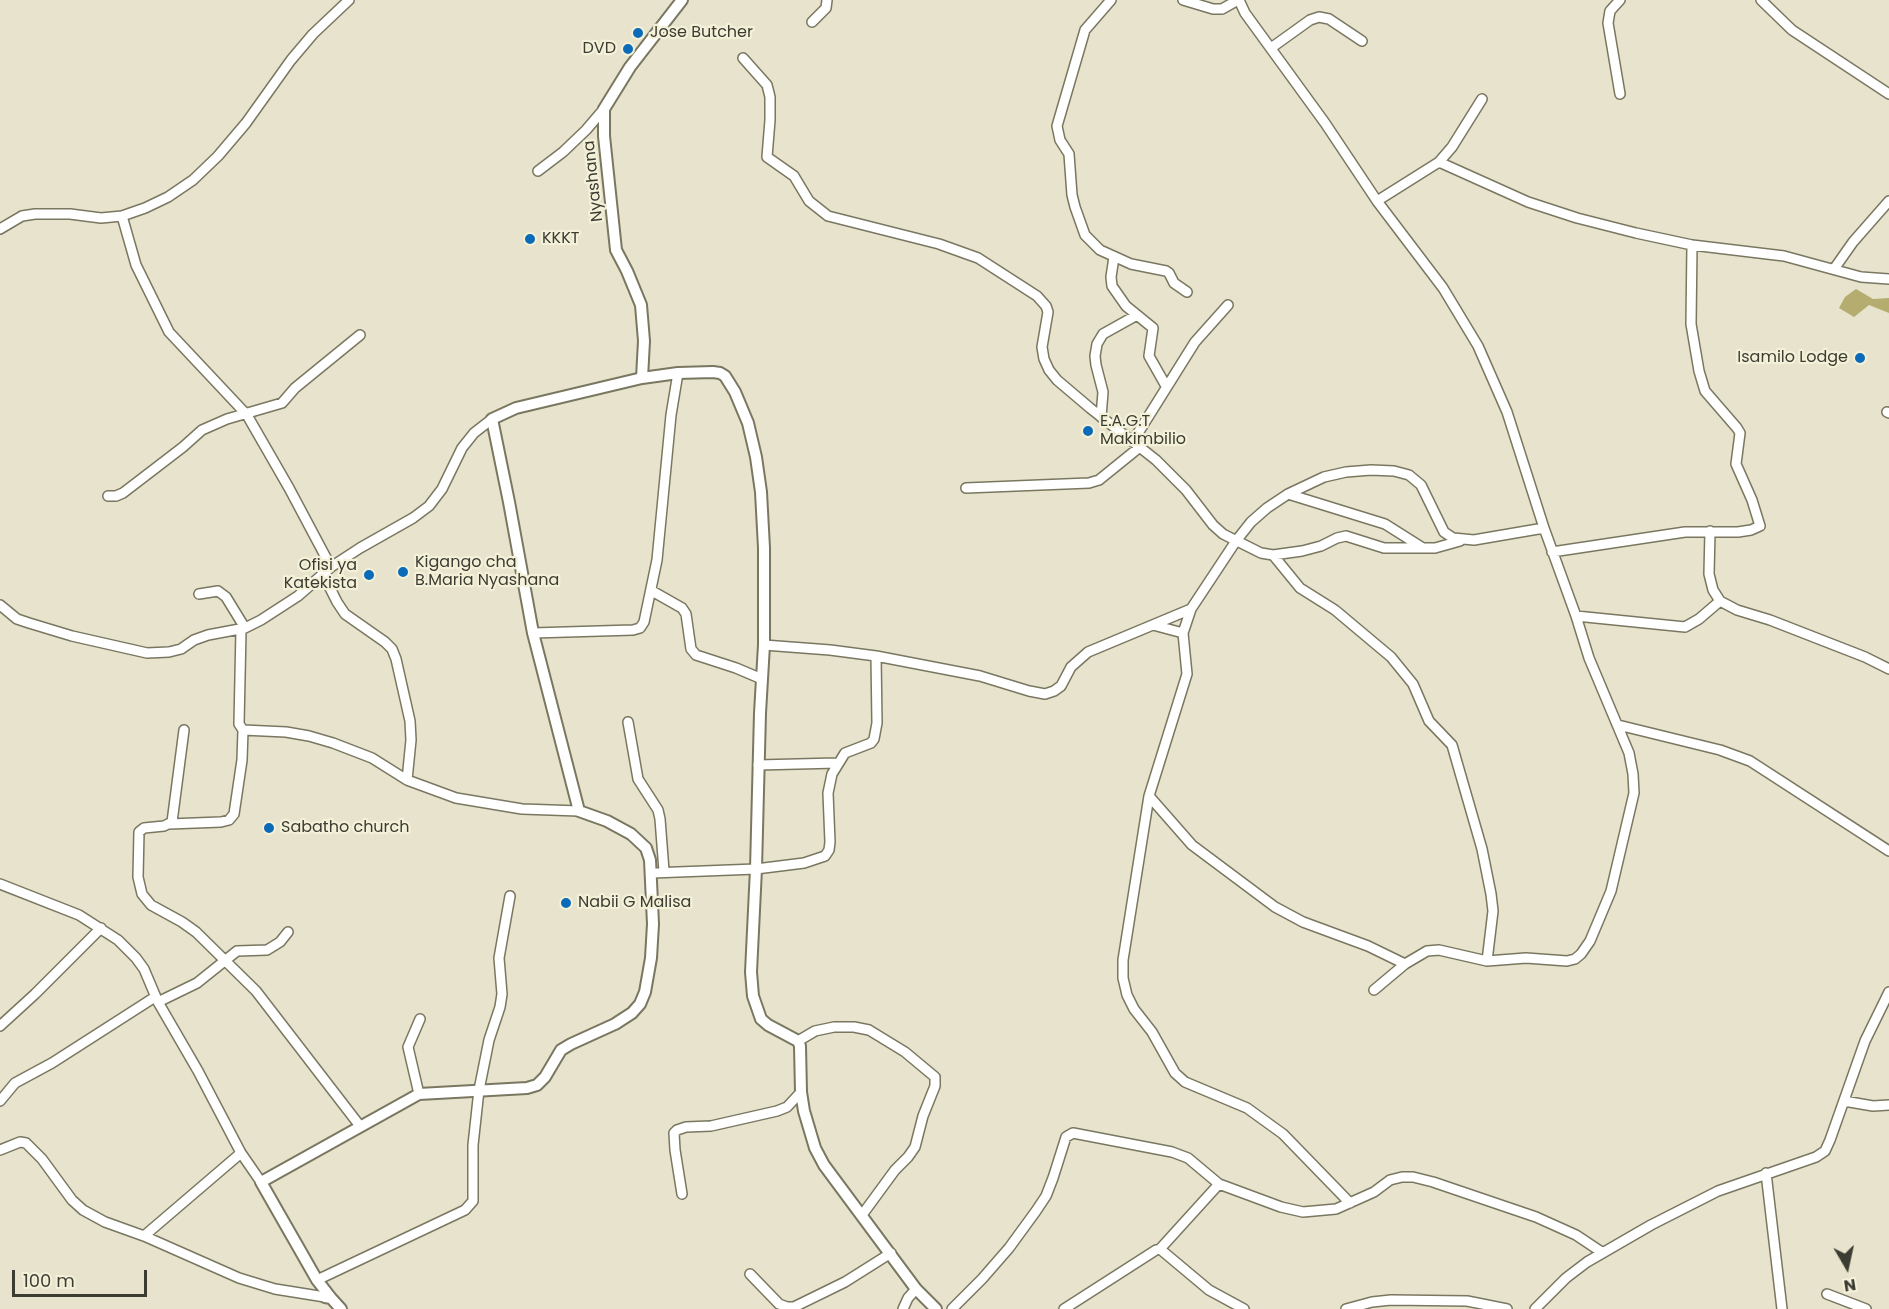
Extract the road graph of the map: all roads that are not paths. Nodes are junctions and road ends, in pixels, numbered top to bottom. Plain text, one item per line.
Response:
1 (349, 0) edge
2 (682, 0) edge
3 (827, 0) edge
4 (1111, 0) edge
5 (1183, 0) edge
6 (1238, 0) edge
7 (1620, 0) edge
8 (1761, 0) edge
9 (812, 22) dead end
10 (1362, 41) dead end
11 (1271, 48) junction
12 (743, 58) dead end
13 (1620, 94) dead end
14 (1889, 94) edge
15 (1482, 99) dead end
16 (604, 109) junction
17 (1438, 162) junction
18 (538, 171) dead end
19 (1377, 201) junction
20 (1889, 201) edge
21 (122, 216) junction
22 (0, 229) edge
23 (1692, 245) junction
24 (1114, 257) junction
25 (1834, 269) junction
26 (1889, 279) edge
27 (1187, 292) dead end
28 (1227, 304) dead end
29 (1137, 315) junction
30 (360, 335) dead end
31 (678, 373) junction
32 (642, 378) junction
33 (1166, 386) junction
34 (247, 415) junction
35 (1101, 417) junction
36 (492, 419) junction
37 (1137, 444) junction
38 (966, 488) dead end
39 (1288, 494) junction
40 (108, 496) dead end
41 (1544, 528) junction
42 (1710, 531) junction
43 (1462, 540) junction
44 (1236, 541) junction
45 (1423, 548) junction
46 (1552, 552) junction
47 (1273, 555) junction
48 (331, 567) junction
49 (323, 574) junction
50 (652, 591) junction
51 (199, 594) dead end
52 (1720, 601) junction
53 (0, 605) edge
54 (1191, 609) junction
55 (1576, 616) junction
56 (1153, 625) junction
57 (243, 629) junction
58 (533, 633) junction
59 (1183, 633) junction
60 (764, 645) junction
61 (876, 656) junction
62 (1889, 669) edge
63 (762, 679) junction
64 (628, 722) dead end
65 (1618, 725) junction
66 (184, 730) dead end
67 (243, 730) junction
68 (837, 763) junction
69 (758, 765) junction
70 (407, 780) junction
71 (1149, 796) junction
72 (579, 812) junction
73 (170, 824) junction
74 (1889, 851) edge
75 (756, 869) junction
76 (664, 871) junction
77 (652, 873) junction
78 (0, 884) edge
79 (510, 896) dead end
80 (101, 928) junction
81 (288, 932) dead end
82 (226, 961) junction
83 (1487, 961) junction
84 (1405, 964) junction
85 (1374, 990) dead end
86 (1889, 992) edge
87 (157, 1000) junction
88 (420, 1018) dead end
89 (0, 1026) edge
90 (798, 1041) junction
91 (478, 1090) junction
92 (801, 1092) junction
93 (419, 1094) junction
94 (0, 1101) edge
95 (1844, 1101) junction
96 (1889, 1105) edge
97 (360, 1126) junction
98 (0, 1150) edge
99 (241, 1153) junction
100 (1766, 1173) junction
101 (261, 1182) junction
102 (1219, 1184) junction
103 (682, 1194) dead end
104 (1350, 1203) junction
105 (862, 1215) junction
106 (144, 1236) junction
107 (1160, 1249) junction
108 (1603, 1252) junction
109 (891, 1253) junction
110 (750, 1274) dead end
111 (317, 1280) junction
112 (916, 1289) junction
113 (1827, 1294) dead end
114 (328, 1298) junction
115 (341, 1309) edge
116 (903, 1309) edge
117 (936, 1309) edge
118 (952, 1309) edge
119 (1064, 1309) edge
120 (1244, 1309) edge
121 (1346, 1309) edge
122 (1507, 1309) edge
123 (1535, 1309) edge
124 (1782, 1309) edge
125 (1866, 1309) edge

1 - 21 street
2 - 16 street
3 - 9 street
4 - 24 street
5 - 6 street
6 - 11 street
7 - 13 street
8 - 14 street
10 - 11 street
11 - 19 street
12 - 35 street
15 - 17 street
16 - 18 street
16 - 32 street, Nyashana
17 - 19 street
17 - 23 street
19 - 41 street
20 - 25 street
21 - 22 street
21 - 34 street
23 - 25 street
23 - 42 street
24 - 27 street
24 - 29 street
25 - 26 street
28 - 33 street
29 - 33 street
29 - 35 street
30 - 34 street
31 - 32 street
31 - 50 street
31 - 60 street
32 - 36 street
33 - 37 street
34 - 40 street
34 - 48 street
35 - 37 street
36 - 48 street
36 - 58 street
37 - 38 street
37 - 44 street
39 - 43 street
39 - 44 street
39 - 45 street
41 - 43 street
41 - 46 street
42 - 46 street
42 - 52 street
43 - 45 street
44 - 47 street
44 - 54 street
45 - 47 street
46 - 55 street
47 - 83 street
48 - 49 street
49 - 57 street
49 - 70 street
50 - 58 street
50 - 63 street
51 - 57 street
52 - 55 street
52 - 62 street
53 - 57 street
54 - 56 street
54 - 59 street
55 - 65 street
56 - 59 street
56 - 61 street
57 - 67 street
58 - 72 street
59 - 71 street
60 - 61 street
60 - 63 street
61 - 68 street
63 - 69 street
64 - 76 street
65 - 74 street
65 - 83 street
66 - 73 street
67 - 70 street
67 - 73 street
68 - 69 street
68 - 75 street
69 - 75 street
70 - 72 street
71 - 84 street
71 - 104 street
72 - 77 street
73 - 82 street
75 - 76 street
75 - 90 street
76 - 77 street
77 - 91 street
78 - 80 street
79 - 91 street
80 - 87 street
80 - 89 street
81 - 82 street
82 - 87 street
82 - 97 street
83 - 84 street
84 - 85 street
86 - 95 street
87 - 94 street
87 - 99 street
88 - 93 street
90 - 92 street
90 - 105 street
91 - 93 street
91 - 111 street
92 - 103 street
92 - 105 street
93 - 97 street
95 - 96 street
95 - 100 street
97 - 101 street
98 - 106 street
99 - 101 street
99 - 106 street
100 - 108 street
100 - 124 street
101 - 111 street
102 - 104 street
102 - 107 street
102 - 118 street
104 - 108 street
105 - 109 street
106 - 114 street
107 - 119 street
107 - 120 street
108 - 123 street
109 - 110 street
109 - 112 street
111 - 114 street
112 - 116 street
112 - 117 street
113 - 125 street
114 - 115 street
121 - 122 street

